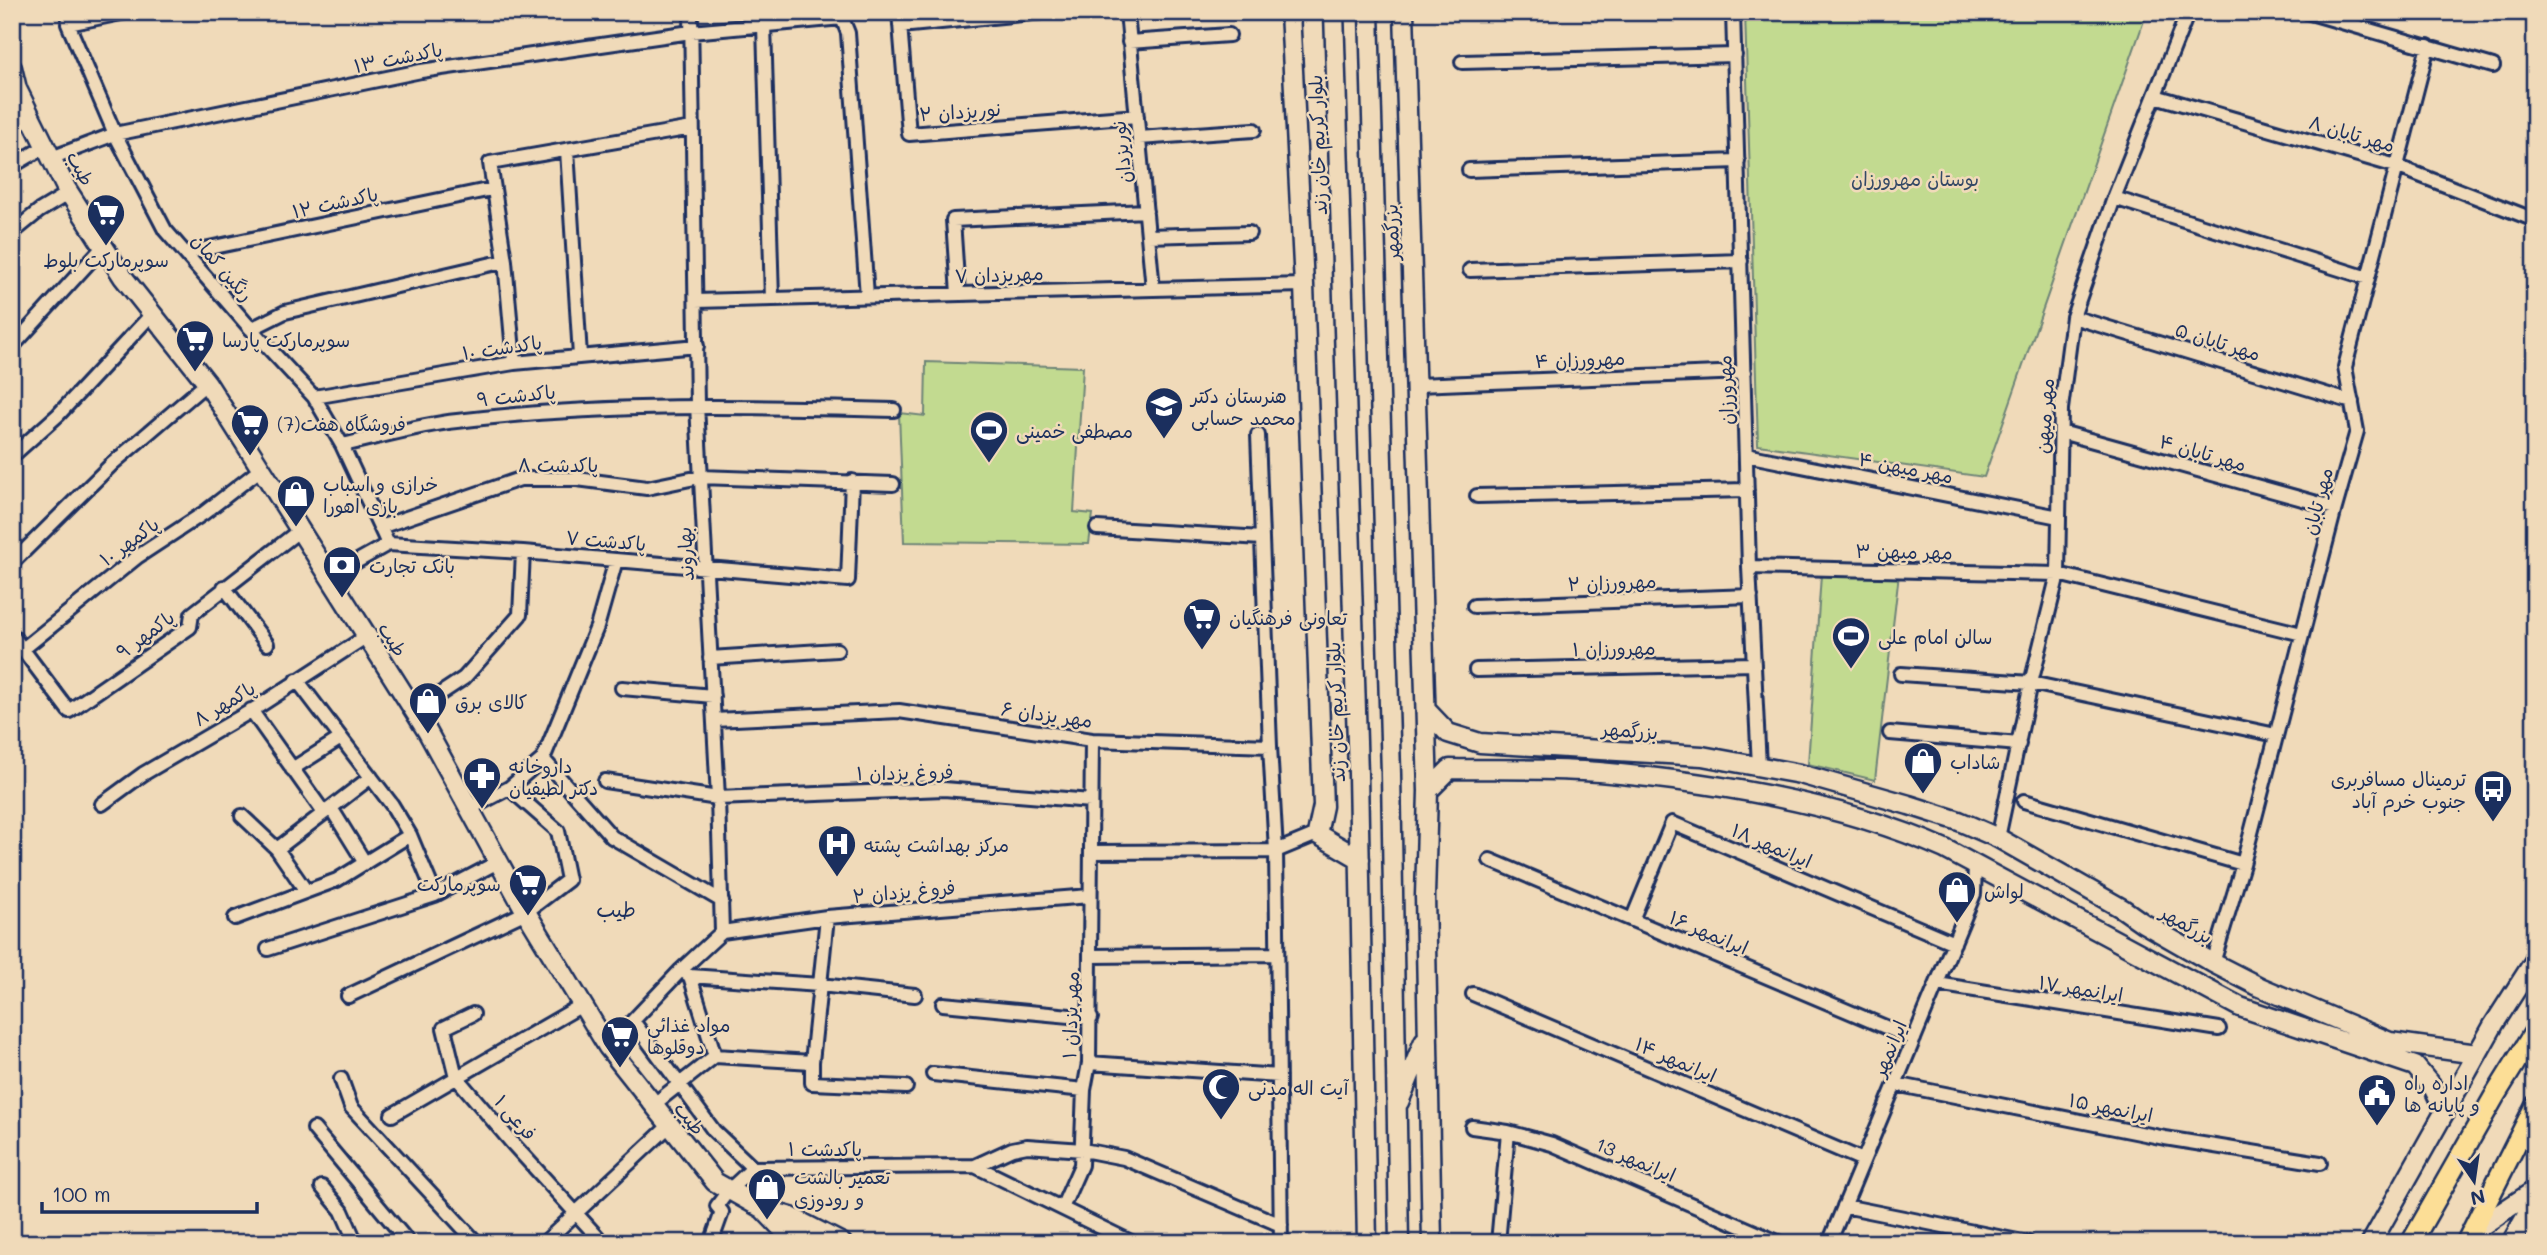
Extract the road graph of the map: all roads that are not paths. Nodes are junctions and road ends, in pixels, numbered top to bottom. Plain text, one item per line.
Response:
1 (126, 12) edge
2 (691, 12) edge
3 (1042, 12) edge
4 (1127, 12) edge
5 (1290, 12) edge
6 (1334, 12) edge
7 (1369, 12) edge
8 (1404, 12) edge
9 (1734, 12) edge
10 (2188, 12) edge
11 (2307, 12) edge
12 (842, 15) edge
13 (69, 18) edge
14 (899, 19) edge
15 (764, 25) junction
16 (691, 32) junction
17 (1229, 36) dead end
18 (1129, 42) junction
19 (2428, 47) junction
20 (1735, 55) junction
21 (1462, 62) dead end
22 (2493, 66) dead end
23 (12, 68) edge
24 (2155, 96) junction
25 (1137, 116) junction
26 (32, 120) junction
27 (12, 125) edge
28 (692, 128) junction
29 (1254, 130) dead end
30 (115, 134) junction
31 (1139, 138) junction
32 (568, 150) junction
33 (49, 152) junction
34 (1738, 161) junction
35 (12, 166) edge
36 (2396, 166) junction
37 (1469, 170) dead end
38 (492, 189) junction
39 (69, 193) junction
40 (2115, 198) junction
41 (1146, 211) junction
42 (2535, 220) edge
43 (12, 233) edge
44 (1249, 233) dead end
45 (1148, 236) junction
46 (103, 247) junction
47 (185, 253) junction
48 (505, 261) junction
49 (1741, 261) junction
50 (1470, 270) dead end
51 (2368, 278) junction
52 (1304, 285) junction
53 (1153, 289) junction
54 (958, 294) junction
55 (867, 296) junction
56 (772, 299) junction
57 (696, 301) junction
58 (152, 314) junction
59 (2073, 317) junction
60 (251, 329) junction
61 (12, 346) edge
62 (697, 346) junction
63 (580, 356) junction
64 (514, 363) junction
65 (1744, 372) junction
66 (207, 383) junction
67 (1417, 385) junction
68 (314, 397) junction
69 (2352, 402) junction
70 (697, 405) junction
71 (894, 410) dead end
72 (2061, 432) junction
73 (1258, 435) dead end
74 (342, 445) junction
75 (1746, 455) junction
76 (12, 456) edge
77 (261, 468) junction
78 (700, 477) junction
79 (852, 481) junction
80 (893, 484) dead end
81 (1747, 490) junction
82 (1477, 496) dead end
83 (2335, 509) junction
84 (2059, 517) junction
85 (380, 527) junction
86 (1097, 528) dead end
87 (300, 530) junction
88 (1262, 538) junction
89 (388, 544) junction
90 (523, 552) junction
91 (616, 560) junction
92 (12, 563) edge
93 (1749, 567) junction
94 (705, 568) junction
95 (2058, 574) junction
96 (329, 576) junction
97 (224, 587) junction
98 (1751, 596) junction
99 (1475, 606) dead end
100 (2302, 634) junction
101 (12, 635) edge
102 (367, 636) junction
103 (267, 644) dead end
104 (23, 649) junction
105 (837, 650) dead end
106 (710, 658) junction
107 (1754, 664) junction
108 (1476, 670) dead end
109 (1901, 674) dead end
110 (297, 680) junction
111 (2031, 683) junction
112 (622, 688) dead end
113 (713, 695) junction
114 (251, 710) junction
115 (1427, 710) junction
116 (414, 711) junction
117 (714, 720) junction
118 (1891, 733) dead end
119 (2276, 735) junction
120 (341, 738) junction
121 (1092, 740) junction
122 (2019, 744) junction
123 (1270, 746) junction
124 (1608, 750) junction
125 (543, 759) junction
126 (1759, 766) junction
127 (292, 769) junction
128 (1608, 773) junction
129 (371, 777) junction
130 (605, 781) dead end
131 (509, 788) junction
132 (1428, 791) junction
133 (718, 798) junction
134 (1091, 801) junction
135 (2024, 801) dead end
136 (102, 804) dead end
137 (469, 808) junction
138 (327, 810) junction
139 (242, 816) dead end
140 (1317, 834) junction
141 (410, 835) junction
142 (1998, 838) junction
143 (277, 849) junction
144 (1276, 850) junction
145 (1091, 852) junction
146 (1360, 859) junction
147 (1490, 860) dead end
148 (498, 862) junction
149 (366, 863) junction
150 (2243, 864) junction
151 (1975, 866) junction
152 (306, 891) junction
153 (435, 895) junction
154 (1090, 896) junction
155 (722, 901) junction
156 (526, 912) junction
157 (827, 917) junction
158 (235, 918) dead end
159 (1632, 920) junction
160 (2143, 923) junction
161 (722, 932) junction
162 (1954, 943) junction
163 (2129, 948) junction
164 (268, 949) dead end
165 (1277, 954) junction
166 (1091, 956) junction
167 (2535, 960) edge
168 (2213, 963) junction
169 (685, 973) junction
170 (1937, 984) junction
171 (820, 985) junction
172 (1473, 994) dead end
173 (915, 995) dead end
174 (348, 996) dead end
175 (943, 1004) dead end
176 (582, 1006) junction
177 (473, 1014) dead end
178 (1091, 1018) junction
179 (633, 1021) junction
180 (2219, 1029) dead end
181 (1427, 1031) junction
182 (2535, 1031) edge
183 (1914, 1039) junction
184 (608, 1047) junction
185 (2477, 1054) junction
186 (715, 1056) junction
187 (812, 1062) junction
188 (1089, 1063) junction
189 (933, 1074) dead end
190 (1279, 1076) junction
191 (456, 1077) junction
192 (341, 1079) dead end
193 (680, 1084) junction
194 (1895, 1084) junction
195 (906, 1087) dead end
196 (1084, 1090) junction
197 (653, 1105) junction
198 (2535, 1106) edge
199 (1395, 1112) junction
200 (2445, 1112) junction
201 (392, 1115) dead end
202 (670, 1125) junction
203 (1472, 1127) dead end
204 (314, 1129) dead end
205 (1508, 1132) junction
206 (1083, 1150) junction
207 (1863, 1160) junction
208 (2320, 1163) dead end
209 (975, 1166) junction
210 (753, 1168) junction
211 (322, 1187) dead end
212 (2535, 1189) edge
213 (728, 1191) junction
214 (2535, 1200) edge
215 (1844, 1206) junction
216 (1062, 1208) junction
217 (763, 1209) junction
218 (576, 1213) junction
219 (1281, 1225) junction
220 (2468, 1238) edge
221 (356, 1243) edge
222 (409, 1243) edge
223 (477, 1243) edge
224 (544, 1243) edge
225 (603, 1243) edge
226 (711, 1243) edge
227 (804, 1243) edge
228 (842, 1243) edge
229 (1133, 1243) edge
230 (1281, 1243) edge
231 (1367, 1243) edge
232 (1399, 1243) edge
233 (1432, 1243) edge
234 (1498, 1243) edge
235 (1780, 1243) edge
236 (1829, 1243) edge
237 (2028, 1243) edge
238 (2371, 1243) edge
239 (2411, 1243) edge
240 (2511, 1243) edge

1 - 13 street
2 - 16 street, بهاروند
3 - 14 street
4 - 18 street, نوریزدان
5 - 52 main road
6 - 146 main road, بلوار کریم خان زند
7 - 199 main road
8 - 67 main road, بزرگمهر
9 - 20 street, مهرورزان
10 - 24 street, مهر میهن
11 - 19 street
12 - 15 street, پاکدشت ۱۳
12 - 55 street
13 - 30 street, رنگین کمان
14 - 25 street, نوریزدان ۲
15 - 16 street, پاکدشت ۱۳
15 - 56 street
16 - 28 street, بهاروند
16 - 30 street, پاکدشت ۱۳
17 - 18 street
18 - 25 street, نوریزدان
19 - 22 street
19 - 36 street, مهر تابان
20 - 21 street
20 - 34 street, مهرورزان
23 - 26 main road, طیب
24 - 36 street, مهر تابان ۸
24 - 40 street, مهر میهن
25 - 31 street, نوریزدان
26 - 27 street
26 - 33 main road, طیب
28 - 32 street
28 - 57 street, بهاروند
29 - 31 street
30 - 33 street, پاکدشت ۱۳
30 - 47 street, رنگین کمان
31 - 41 street, نوریزدان
32 - 38 street
32 - 63 street
33 - 35 street, پاکدشت ۱۳
33 - 39 main road, طیب
34 - 37 street
34 - 49 street, مهرورزان
36 - 42 street, مهر تابان ۸
36 - 51 street, مهر تابان
38 - 47 street, پاکدشت ۱۲
38 - 48 street
39 - 43 street
39 - 46 main road, طیب
40 - 51 street
40 - 59 street, مهر میهن
41 - 45 street, نوریزدان
41 - 54 street
44 - 45 street
45 - 53 street, نوریزدان
46 - 58 main road, طیب
46 - 61 street
47 - 60 street, رنگین کمان
48 - 60 street
48 - 64 street
49 - 50 street
49 - 65 street, مهرورزان
51 - 69 street, مهر تابان
52 - 53 street, مهریزدان ۷
52 - 140 main road
53 - 54 street, مهریزدان ۷
54 - 55 street, مهریزدان ۷
55 - 56 street, مهریزدان ۷
56 - 57 street, مهریزدان ۷
57 - 62 street, بهاروند
58 - 66 main road, طیب
58 - 76 street
59 - 69 street, مهر تابان ۵
59 - 72 street, مهر میهن
60 - 68 street, رنگین کمان
62 - 63 street, پاکدشت ۱۰
62 - 70 street, بهاروند
63 - 64 street, پاکدشت ۱۰
64 - 68 street, پاکدشت ۱۰
65 - 67 street, مهرورزان ۴
65 - 75 street, مهرورزان
66 - 77 main road, طیب
66 - 92 street
67 - 115 main road, بزرگمهر
68 - 74 street, رنگین کمان
69 - 83 street, مهر تابان
70 - 71 street, پاکدشت ۹
70 - 74 street, پاکدشت ۹
70 - 78 street, بهاروند
72 - 83 street, مهر تابان ۴
72 - 84 street, مهر میهن
73 - 88 street
74 - 85 street, رنگین کمان
75 - 81 street, مهرورزان
75 - 84 street, مهر میهن ۴
77 - 87 main road, طیب
77 - 104 street, پاکمهر ۱۰
78 - 79 street, پاکدشت ۸
78 - 85 street, پاکدشت ۸
78 - 94 street, بهاروند
79 - 80 street, پاکدشت ۸
79 - 94 street, پاکدشت ۷
81 - 82 street
81 - 93 street, مهرورزان
83 - 100 street, مهر تابان
84 - 95 street, مهر میهن
85 - 89 street, رنگین کمان
86 - 88 street
87 - 96 main road, طیب
87 - 97 street, پاکمهر ۹
88 - 123 street
89 - 90 street, پاکدشت ۷
89 - 96 street
90 - 91 street, پاکدشت ۷
90 - 116 street
91 - 94 street, پاکدشت ۷
91 - 125 street
93 - 95 street, مهر میهن ۳
93 - 98 street, مهرورزان
94 - 106 street, بهاروند
95 - 100 street, مهر میهن ۳
95 - 111 street, مهر میهن
96 - 102 main road, طیب
97 - 103 street
97 - 104 street, پاکمهر ۹
98 - 99 street, مهرورزان ۲
98 - 107 street, مهرورزان
100 - 119 street, مهر تابان
101 - 104 street
102 - 110 street, پاکمهر ۸
102 - 116 main road, طیب
105 - 106 street
106 - 113 street, بهاروند
107 - 108 street, مهرورزان ۱
107 - 126 street, مهرورزان
109 - 111 street
110 - 114 street, پاکمهر ۸
110 - 120 street
111 - 119 street
111 - 122 street, مهر میهن
112 - 113 street
113 - 117 street, بهاروند
114 - 127 street
114 - 136 street, پاکمهر ۸
115 - 124 main road, بزرگمهر
115 - 132 main road
116 - 137 main road, طیب
117 - 121 street, مهر یزدان ۶
117 - 133 street, بهاروند
118 - 122 street
119 - 150 street, مهر تابان
120 - 127 street
120 - 129 street
121 - 123 street, مهر یزدان ۶
121 - 134 street, مهر یزدان ۱
122 - 142 street, مهر میهن
123 - 144 street
124 - 126 main road, بزرگمهر
124 - 128 main road
125 - 131 street
125 - 155 street
126 - 142 main road, بزرگمهر
127 - 138 street
128 - 132 main road
128 - 151 main road
129 - 138 street
129 - 141 street
130 - 133 street, فروغ یزدان ۱
131 - 137 street
131 - 156 street
132 - 181 main road
133 - 134 street, فروغ یزدان ۱
133 - 155 street, بهاروند
134 - 145 street, مهر یزدان ۱
135 - 150 street
137 - 148 main road, طیب
138 - 143 street
138 - 149 street
139 - 143 street
140 - 144 street
140 - 146 main road
141 - 149 street
141 - 153 street
142 - 160 main road, بزرگمهر
143 - 152 street
144 - 145 street
144 - 165 street
145 - 154 street, مهر یزدان ۱
146 - 231 main road, بلوار کریم خان زند
147 - 159 street, ایرانمهر ۱۶
148 - 153 street
148 - 156 main road, طیب
149 - 152 street
150 - 168 street, مهر تابان
151 - 162 street, ایرانمهر
151 - 163 main road
152 - 158 street
153 - 164 street
154 - 157 street, فروغ یزدان ۲
154 - 166 street, مهر یزدان ۱
155 - 161 street, بهاروند
156 - 174 street
156 - 176 main road, طیب
157 - 161 street, فروغ یزدان ۲
157 - 171 street
159 - 162 street, ایرانمهر ۱۸
159 - 183 street, ایرانمهر ۱۶
160 - 163 main road
160 - 168 main road, بزرگمهر
161 - 169 street
162 - 170 street, ایرانمهر
163 - 200 main road
165 - 166 street
165 - 190 street
166 - 178 street, مهر یزدان ۱
167 - 185 main road
168 - 185 main road, بزرگمهر
169 - 171 street
169 - 179 street
169 - 186 street
170 - 180 street, ایرانمهر ۱۷
170 - 183 street, ایرانمهر
171 - 173 street
171 - 187 street
172 - 207 street, ایرانمهر ۱۴
175 - 178 street
176 - 184 main road, طیب
176 - 191 street
177 - 191 street, فرعی ۱
178 - 188 street, مهر یزدان ۱
179 - 184 street
179 - 193 street
181 - 199 main road
181 - 233 main road
182 - 239 main road
183 - 194 street, ایرانمهر
184 - 197 main road, طیب
185 - 200 main road
186 - 187 street
186 - 193 street
187 - 195 street
188 - 190 street
188 - 196 street, مهر یزدان ۱
189 - 196 street
190 - 219 street
191 - 201 street
191 - 218 street, فرعی ۱
192 - 223 street
193 - 197 street
193 - 210 street
194 - 207 street, ایرانمهر
194 - 208 street, ایرانمهر ۱۵
196 - 206 street, مهر یزدان ۱
197 - 202 main road, طیب
198 - 220 main road
199 - 232 main road
200 - 238 main road
202 - 213 main road, طیب
202 - 218 street
203 - 205 street, ایرانمهر 13
204 - 222 street
205 - 234 street
205 - 235 street, ایرانمهر 13
206 - 209 street, پاکدشت ۱
206 - 216 street, مهر یزدان ۱
206 - 219 street, پاکدشت ۱
207 - 215 street, ایرانمهر
209 - 210 street, پاکدشت ۱
209 - 216 street
210 - 213 street
211 - 221 street
212 - 220 main road
213 - 217 main road, طیب
213 - 226 street
214 - 240 main road
215 - 236 street, ایرانمهر
215 - 237 street
216 - 229 street
217 - 227 main road, طیب
217 - 228 main road, طیب
218 - 224 street
218 - 225 street, فرعی ۱
219 - 230 street

